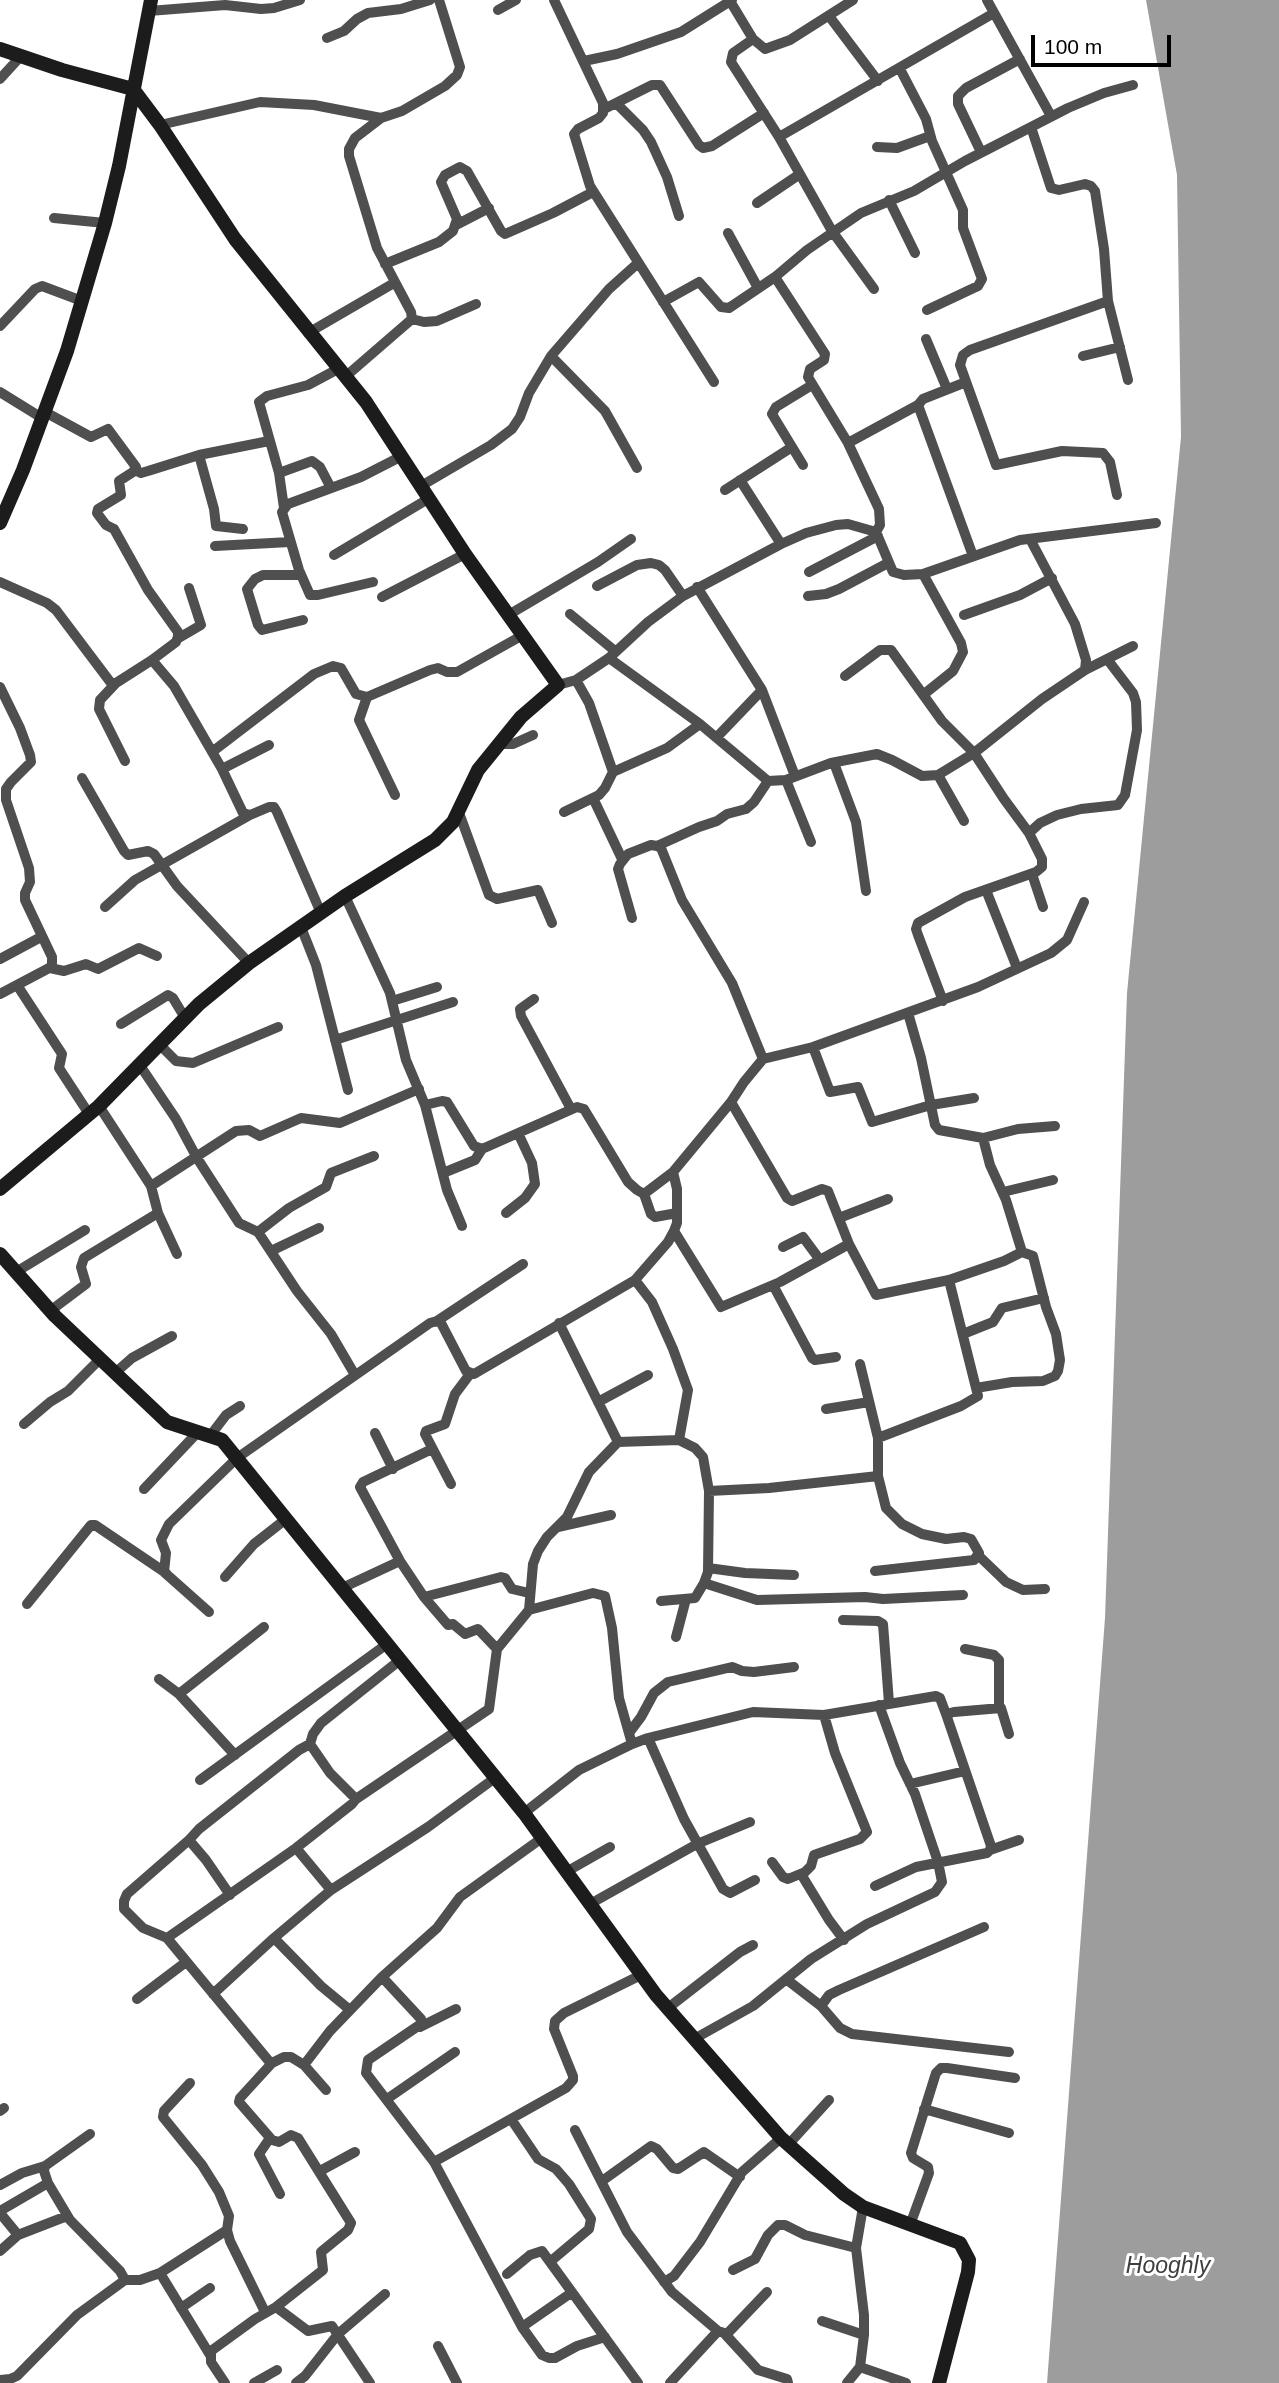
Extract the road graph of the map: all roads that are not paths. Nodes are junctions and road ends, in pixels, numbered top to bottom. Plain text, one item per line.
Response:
1 (300, 0) edge
2 (430, 0) edge
3 (439, 0) edge
4 (516, 0) edge
5 (554, 0) edge
6 (731, 0) edge
7 (853, 0) edge
8 (987, 0) edge
9 (150, 6) edge
10 (498, 10) dead end
11 (994, 13) junction
12 (830, 16) junction
13 (327, 37) dead end
14 (753, 39) junction
15 (0, 49) edge
16 (21, 56) junction
17 (1020, 59) junction
18 (584, 61) junction
19 (900, 69) junction
20 (0, 79) edge
21 (878, 81) junction
22 (1133, 85) dead end
23 (133, 89) junction
24 (616, 103) junction
25 (604, 109) junction
26 (764, 113) junction
27 (1051, 116) junction
28 (381, 118) junction
29 (160, 125) junction
30 (1031, 127) junction
31 (930, 136) junction
32 (779, 138) junction
33 (877, 147) dead end
34 (981, 152) junction
35 (946, 172) junction
36 (800, 174) junction
37 (593, 192) junction
38 (889, 201) junction
39 (757, 203) dead end
40 (489, 208) junction
41 (679, 216) dead end
42 (54, 218) dead end
43 (105, 223) junction
44 (457, 225) junction
45 (832, 231) junction
46 (728, 233) dead end
47 (915, 253) dead end
48 (638, 263) junction
49 (385, 264) junction
50 (775, 277) junction
51 (394, 283) junction
52 (758, 288) junction
53 (874, 289) dead end
54 (82, 301) junction
55 (1108, 301) junction
56 (663, 302) junction
57 (476, 304) dead end
58 (927, 310) dead end
59 (412, 319) junction
60 (0, 326) edge
61 (308, 333) junction
62 (926, 339) dead end
63 (1120, 347) junction
64 (551, 356) junction
65 (1083, 356) dead end
66 (342, 373) junction
67 (1128, 380) dead end
68 (715, 382) dead end
69 (966, 382) junction
70 (812, 385) junction
71 (947, 389) junction
72 (0, 392) edge
73 (918, 405) junction
74 (44, 415) junction
75 (269, 441) junction
76 (848, 443) junction
77 (792, 447) junction
78 (199, 455) junction
79 (400, 457) junction
80 (803, 465) dead end
81 (637, 468) dead end
82 (135, 470) junction
83 (279, 473) junction
84 (740, 480) junction
85 (331, 488) junction
86 (725, 490) dead end
87 (425, 493) junction
88 (1117, 495) dead end
89 (284, 508) junction
90 (0, 523) edge
91 (1156, 523) dead end
92 (243, 529) dead end
93 (877, 534) junction
94 (631, 539) dead end
95 (1030, 539) junction
96 (290, 542) junction
97 (781, 544) junction
98 (215, 546) dead end
99 (465, 554) junction
100 (334, 555) dead end
101 (973, 556) junction
102 (888, 563) junction
103 (809, 572) dead end
104 (923, 574) junction
105 (300, 575) junction
106 (1052, 578) junction
107 (0, 582) edge
108 (373, 582) dead end
109 (597, 586) dead end
110 (697, 587) junction
111 (189, 588) dead end
112 (682, 596) junction
113 (808, 596) dead end
114 (382, 597) dead end
115 (510, 614) junction
116 (570, 614) dead end
117 (964, 615) dead end
118 (303, 620) dead end
119 (523, 635) junction
120 (177, 639) junction
121 (1133, 646) dead end
122 (612, 655) junction
123 (1107, 659) junction
124 (152, 660) junction
125 (1085, 670) junction
126 (845, 676) dead end
127 (576, 680) junction
128 (116, 683) junction
129 (558, 685) junction
130 (0, 687) edge
131 (762, 690) junction
132 (923, 695) junction
133 (367, 697) junction
134 (700, 724) junction
135 (533, 735) dead end
136 (717, 737) junction
137 (269, 744) dead end
138 (499, 744) junction
139 (212, 751) junction
140 (974, 754) junction
141 (125, 761) dead end
142 (834, 763) junction
143 (222, 769) junction
144 (613, 772) junction
145 (938, 775) junction
146 (82, 778) dead end
147 (790, 778) junction
148 (768, 781) junction
149 (396, 794) dead end
150 (593, 798) junction
151 (458, 810) junction
152 (564, 812) dead end
153 (250, 815) junction
154 (964, 821) dead end
155 (1029, 833) junction
156 (811, 842) dead end
157 (657, 846) junction
158 (622, 859) junction
159 (162, 865) junction
160 (1032, 874) junction
161 (986, 890) junction
162 (866, 891) dead end
163 (345, 897) junction
164 (1084, 902) dead end
165 (1043, 906) dead end
166 (105, 907) dead end
167 (321, 913) junction
168 (632, 918) dead end
169 (552, 923) dead end
170 (301, 927) junction
171 (41, 937) junction
172 (157, 956) dead end
173 (0, 959) edge
174 (249, 963) junction
175 (50, 968) junction
176 (1017, 968) junction
177 (17, 985) junction
178 (437, 987) dead end
179 (0, 994) edge
180 (534, 999) dead end
181 (392, 1001) junction
182 (943, 1001) junction
183 (453, 1002) dead end
184 (908, 1013) junction
185 (185, 1018) junction
186 (397, 1021) junction
187 (121, 1024) dead end
188 (278, 1027) dead end
189 (335, 1040) junction
190 (159, 1044) junction
191 (813, 1047) junction
192 (763, 1059) junction
193 (139, 1064) junction
194 (419, 1089) junction
195 (348, 1090) dead end
196 (974, 1098) dead end
197 (731, 1102) junction
198 (425, 1105) junction
199 (931, 1105) junction
200 (571, 1109) junction
201 (94, 1110) junction
202 (1055, 1126) dead end
203 (518, 1133) junction
204 (983, 1138) junction
205 (482, 1149) junction
206 (374, 1156) dead end
207 (197, 1158) junction
208 (673, 1172) junction
209 (443, 1173) junction
210 (1053, 1180) dead end
211 (150, 1186) junction
212 (0, 1189) edge
213 (1003, 1192) junction
214 (644, 1194) junction
215 (888, 1199) dead end
216 (158, 1213) junction
217 (506, 1213) dead end
218 (677, 1213) junction
219 (839, 1218) junction
220 (462, 1226) dead end
221 (318, 1228) dead end
222 (85, 1230) dead end
223 (258, 1231) junction
224 (674, 1231) junction
225 (849, 1244) junction
226 (783, 1247) dead end
227 (271, 1251) junction
228 (1022, 1252) junction
229 (0, 1254) edge
230 (177, 1255) dead end
231 (820, 1260) junction
232 (523, 1264) dead end
233 (16, 1272) junction
234 (635, 1280) junction
235 (949, 1280) junction
236 (773, 1285) junction
237 (1044, 1298) junction
238 (50, 1311) junction
239 (437, 1321) junction
240 (559, 1323) junction
241 (963, 1334) junction
242 (172, 1336) dead end
243 (835, 1357) dead end
244 (100, 1359) junction
245 (860, 1364) dead end
246 (115, 1373) junction
247 (470, 1374) junction
248 (355, 1375) junction
249 (648, 1375) dead end
250 (976, 1388) junction
251 (598, 1402) junction
252 (869, 1402) junction
253 (240, 1406) dead end
254 (826, 1409) dead end
255 (24, 1424) dead end
256 (375, 1433) dead end
257 (204, 1434) junction
258 (878, 1438) junction
259 (679, 1440) junction
260 (618, 1442) junction
261 (432, 1449) junction
262 (237, 1458) junction
263 (393, 1469) junction
264 (878, 1476) junction
265 (451, 1484) dead end
266 (144, 1489) dead end
267 (709, 1491) junction
268 (611, 1515) dead end
269 (286, 1519) junction
270 (558, 1527) junction
271 (979, 1556) junction
272 (400, 1561) junction
273 (708, 1568) junction
274 (875, 1571) dead end
275 (166, 1573) junction
276 (794, 1575) dead end
277 (225, 1577) dead end
278 (704, 1583) junction
279 (342, 1588) junction
280 (1045, 1589) dead end
281 (529, 1593) junction
282 (963, 1595) dead end
283 (424, 1597) junction
284 (686, 1599) junction
285 (661, 1601) dead end
286 (27, 1604) dead end
287 (528, 1610) junction
288 (208, 1612) dead end
289 (843, 1620) dead end
290 (264, 1627) dead end
291 (676, 1637) dead end
292 (387, 1644) junction
293 (497, 1649) junction
294 (965, 1649) dead end
295 (400, 1660) junction
296 (794, 1667) dead end
297 (159, 1679) dead end
298 (179, 1694) junction
299 (884, 1704) junction
300 (999, 1707) junction
301 (946, 1714) junction
302 (824, 1715) junction
303 (457, 1730) junction
304 (1009, 1734) dead end
305 (630, 1738) junction
306 (648, 1738) junction
307 (310, 1744) junction
308 (235, 1755) junction
309 (965, 1771) junction
310 (495, 1778) junction
311 (200, 1780) dead end
312 (910, 1784) junction
313 (356, 1799) junction
314 (524, 1813) junction
315 (750, 1822) dead end
316 (542, 1838) junction
317 (189, 1840) junction
318 (1019, 1840) dead end
319 (697, 1844) junction
320 (610, 1847) dead end
321 (296, 1849) junction
322 (990, 1850) junction
323 (772, 1862) dead end
324 (938, 1862) junction
325 (566, 1872) junction
326 (801, 1874) junction
327 (755, 1880) dead end
328 (875, 1886) dead end
329 (331, 1890) junction
330 (230, 1895) junction
331 (590, 1904) junction
332 (984, 1927) dead end
333 (167, 1938) junction
334 (274, 1938) junction
335 (844, 1940) junction
336 (753, 1945) dead end
337 (186, 1962) junction
338 (641, 1975) junction
339 (382, 1977) junction
340 (786, 1979) junction
341 (213, 1994) junction
342 (137, 1999) dead end
343 (821, 2006) junction
344 (668, 2008) junction
345 (456, 2009) dead end
346 (350, 2010) junction
347 (419, 2027) junction
348 (694, 2039) junction
349 (455, 2052) dead end
350 (1009, 2052) dead end
351 (272, 2063) junction
352 (303, 2065) junction
353 (1015, 2078) dead end
354 (190, 2083) dead end
355 (326, 2090) dead end
356 (387, 2099) junction
357 (829, 2100) dead end
358 (924, 2109) junction
359 (511, 2119) junction
360 (575, 2130) dead end
361 (90, 2133) dead end
362 (1009, 2133) dead end
363 (270, 2138) junction
364 (784, 2141) junction
365 (355, 2152) dead end
366 (434, 2162) junction
367 (45, 2166) junction
368 (320, 2171) junction
369 (740, 2176) junction
370 (602, 2181) junction
371 (48, 2183) junction
372 (0, 2185) edge
373 (279, 2194) dead end
374 (863, 2207) junction
375 (0, 2212) edge
376 (67, 2216) junction
377 (910, 2225) junction
378 (227, 2230) junction
379 (18, 2235) junction
380 (856, 2248) junction
381 (0, 2251) edge
382 (551, 2261) junction
383 (733, 2270) dead end
384 (160, 2273) junction
385 (507, 2274) dead end
386 (125, 2280) junction
387 (664, 2282) junction
388 (210, 2288) dead end
389 (767, 2292) dead end
390 (571, 2293) junction
391 (385, 2294) dead end
392 (181, 2308) junction
393 (270, 2309) junction
394 (822, 2321) dead end
395 (522, 2326) junction
396 (722, 2333) junction
397 (338, 2334) junction
398 (864, 2335) junction
399 (605, 2337) junction
400 (438, 2346) dead end
401 (210, 2355) junction
402 (860, 2367) junction
403 (277, 2370) dead end
404 (760, 2370) junction
405 (0, 2380) edge
406 (225, 2383) edge
407 (254, 2383) edge
408 (296, 2383) edge
409 (370, 2383) edge
410 (457, 2383) edge
411 (638, 2383) edge
412 (670, 2383) edge
413 (755, 2383) edge
414 (788, 2383) edge
415 (847, 2383) edge
416 (906, 2383) edge
417 (939, 2383) edge

1 - 9 street
2 - 13 street
3 - 28 street
4 - 10 street
5 - 18 street
6 - 14 street
6 - 18 street
7 - 12 street
8 - 11 street
9 - 23 street
11 - 17 street
11 - 19 street
12 - 14 street
12 - 21 street
14 - 26 street
15 - 16 street
16 - 20 street
16 - 23 street
17 - 27 street
17 - 34 street
18 - 25 street
19 - 21 street
19 - 31 street
21 - 32 street
22 - 27 street
23 - 29 street
23 - 43 street
24 - 25 street
24 - 26 street
24 - 41 street
25 - 37 street
26 - 32 street
27 - 30 street
28 - 29 street
28 - 49 street
29 - 61 street
30 - 34 street
30 - 55 street
31 - 33 street
31 - 35 street
32 - 36 street
34 - 35 street
35 - 38 street
35 - 58 street
36 - 39 street
36 - 45 street
37 - 40 street
37 - 48 street
38 - 45 street
38 - 47 street
40 - 44 street
40 - 44 street
42 - 43 street
43 - 54 street
44 - 49 street
45 - 50 street
45 - 53 street
46 - 52 street
48 - 56 street
48 - 64 street
49 - 51 street
50 - 52 street
50 - 70 street
51 - 59 street
51 - 61 street
52 - 56 street
54 - 60 street
54 - 74 street
55 - 63 street
55 - 69 street
56 - 68 street
57 - 59 street
59 - 66 street
61 - 66 street
62 - 71 street
63 - 65 street
63 - 67 street
64 - 81 street
64 - 87 street
66 - 75 street
66 - 79 street
69 - 71 street
69 - 88 street
70 - 76 street
70 - 77 street
71 - 73 street
72 - 74 street
73 - 76 street
73 - 101 street
74 - 82 street
74 - 90 street
75 - 78 street
75 - 83 street
76 - 93 street
77 - 80 street
77 - 84 street
78 - 82 street
78 - 92 street
79 - 85 street
79 - 87 street
82 - 120 street
83 - 85 street
83 - 89 street
84 - 86 street
84 - 97 street
85 - 89 street
87 - 99 street
87 - 100 street
89 - 96 street
91 - 95 street
93 - 97 street
93 - 102 street
93 - 103 street
94 - 115 street
95 - 101 street
95 - 106 street
96 - 98 street
96 - 105 street
97 - 110 street
99 - 114 street
99 - 115 street
101 - 104 street
102 - 104 street
102 - 113 street
104 - 132 street
105 - 108 street
105 - 118 street
106 - 117 street
106 - 125 street
107 - 128 street
109 - 112 street
110 - 112 street
110 - 131 street
111 - 120 street
112 - 122 street
115 - 119 street
116 - 122 street
119 - 129 street
119 - 133 street
120 - 124 street
121 - 123 street
122 - 127 street
122 - 134 street
123 - 125 street
123 - 155 street
124 - 128 street
124 - 139 street
125 - 140 street
126 - 132 street
127 - 129 street
127 - 144 street
128 - 141 street
129 - 138 street
130 - 171 street
131 - 136 street
131 - 147 street
132 - 140 street
133 - 139 street
133 - 149 street
134 - 136 street
134 - 144 street
135 - 138 street
136 - 148 street
137 - 143 street
138 - 151 street
139 - 143 street
140 - 145 street
140 - 155 street
142 - 145 street
142 - 147 street
142 - 162 street
143 - 153 street
144 - 150 street
145 - 154 street
146 - 159 street
147 - 148 street
147 - 156 street
148 - 157 street
150 - 152 street
150 - 158 street
151 - 163 street
151 - 169 street
153 - 159 street
153 - 167 street
155 - 160 street
157 - 158 street
157 - 192 street
158 - 168 street
159 - 166 street
159 - 174 street
160 - 161 street
160 - 165 street
161 - 176 street
161 - 182 street
163 - 167 street
163 - 181 street
164 - 176 street
167 - 170 street
170 - 174 street
170 - 189 street
171 - 173 street
171 - 175 street
172 - 175 street
174 - 185 street
175 - 177 street
176 - 182 street
177 - 179 street
177 - 201 street
178 - 181 street
180 - 200 street
181 - 186 street
182 - 184 street
183 - 186 street
184 - 191 street
184 - 199 street
185 - 187 street
185 - 190 street
186 - 189 street
186 - 194 street
188 - 190 street
189 - 195 street
190 - 193 street
191 - 192 street
191 - 199 street
192 - 197 street
193 - 201 street
193 - 207 street
194 - 198 street
194 - 207 street
196 - 199 street
197 - 208 street
197 - 219 street
198 - 205 street
198 - 209 street
199 - 204 street
200 - 203 street
200 - 214 street
201 - 211 street
201 - 212 street
202 - 204 street
203 - 205 street
203 - 217 street
204 - 213 street
205 - 209 street
206 - 223 street
207 - 211 street
207 - 223 street
208 - 214 street
208 - 218 street
209 - 220 street
210 - 213 street
211 - 216 street
213 - 228 street
214 - 218 street
215 - 219 street
216 - 230 street
216 - 238 street
218 - 224 street
219 - 225 street
221 - 227 street
222 - 233 street
223 - 227 street
224 - 234 street
224 - 236 street
225 - 231 street
225 - 235 street
226 - 231 street
227 - 248 street
228 - 235 street
228 - 237 street
229 - 233 street
231 - 236 street
232 - 239 street
233 - 238 street
234 - 240 street
234 - 259 street
235 - 241 street
236 - 243 street
237 - 241 street
237 - 250 street
238 - 244 street
239 - 247 street
239 - 248 street
240 - 247 street
240 - 251 street
241 - 250 street
242 - 246 street
244 - 246 street
244 - 255 street
245 - 252 street
246 - 257 street
247 - 261 street
248 - 262 street
249 - 251 street
250 - 258 street
251 - 260 street
252 - 254 street
252 - 258 street
253 - 257 street
256 - 263 street
257 - 262 street
257 - 266 street
258 - 264 street
259 - 260 street
259 - 267 street
260 - 270 street
261 - 263 street
261 - 265 street
262 - 269 street
262 - 275 street
263 - 272 street
264 - 267 street
264 - 271 street
267 - 273 street
268 - 270 street
269 - 277 street
269 - 279 street
270 - 281 street
271 - 274 street
271 - 280 street
272 - 279 street
272 - 283 street
273 - 276 street
273 - 278 street
275 - 286 street
275 - 288 street
278 - 282 street
278 - 284 street
279 - 292 street
281 - 283 street
281 - 287 street
283 - 293 street
284 - 285 street
284 - 291 street
287 - 293 street
287 - 305 street
289 - 299 street
290 - 298 street
292 - 295 street
292 - 308 street
293 - 303 street
294 - 300 street
295 - 303 street
295 - 307 street
296 - 305 street
297 - 298 street
298 - 308 street
299 - 301 street
299 - 302 street
299 - 312 street
300 - 301 street
300 - 304 street
301 - 309 street
302 - 306 street
302 - 326 street
303 - 310 street
303 - 313 street
305 - 306 street
305 - 314 street
306 - 319 street
307 - 313 street
307 - 317 street
308 - 311 street
309 - 312 street
309 - 322 street
310 - 314 street
310 - 329 street
312 - 324 street
313 - 321 street
314 - 316 street
315 - 319 street
316 - 325 street
316 - 339 street
317 - 330 street
317 - 333 street
318 - 322 street
319 - 327 street
319 - 331 street
320 - 325 street
321 - 329 street
321 - 330 street
322 - 324 street
323 - 326 street
324 - 328 street
324 - 335 street
325 - 331 street
326 - 335 street
329 - 334 street
330 - 333 street
331 - 338 street
332 - 343 street
333 - 337 street
334 - 341 street
334 - 346 street
335 - 340 street
336 - 344 street
337 - 341 street
337 - 342 street
338 - 344 street
338 - 359 street
339 - 346 street
339 - 347 street
340 - 343 street
340 - 348 street
341 - 351 street
343 - 350 street
344 - 348 street
345 - 347 street
346 - 352 street
347 - 356 street
348 - 364 street
349 - 356 street
351 - 352 street
351 - 363 street
352 - 355 street
353 - 358 street
354 - 378 street
356 - 366 street
357 - 364 street
358 - 362 street
358 - 377 street
359 - 366 street
359 - 382 street
360 - 370 street
361 - 367 street
363 - 368 street
363 - 373 street
364 - 369 street
364 - 374 street
365 - 368 street
366 - 395 street
367 - 371 street
367 - 372 street
368 - 393 street
369 - 370 street
369 - 387 street
370 - 387 street
371 - 375 street
371 - 376 street
374 - 377 street
374 - 380 street
375 - 379 street
376 - 379 street
376 - 386 street
377 - 417 street
378 - 384 street
378 - 393 street
379 - 381 street
380 - 383 street
380 - 398 street
382 - 385 street
382 - 390 street
384 - 386 street
384 - 392 street
386 - 405 street
387 - 396 street
388 - 392 street
389 - 396 street
390 - 395 street
390 - 399 street
391 - 397 street
392 - 401 street
393 - 397 street
393 - 401 street
394 - 398 street
395 - 399 street
396 - 404 street
396 - 412 street
397 - 408 street
397 - 409 street
398 - 402 street
399 - 411 street
400 - 410 street
401 - 406 street
402 - 415 street
402 - 416 street
403 - 407 street
404 - 413 street
404 - 414 street

